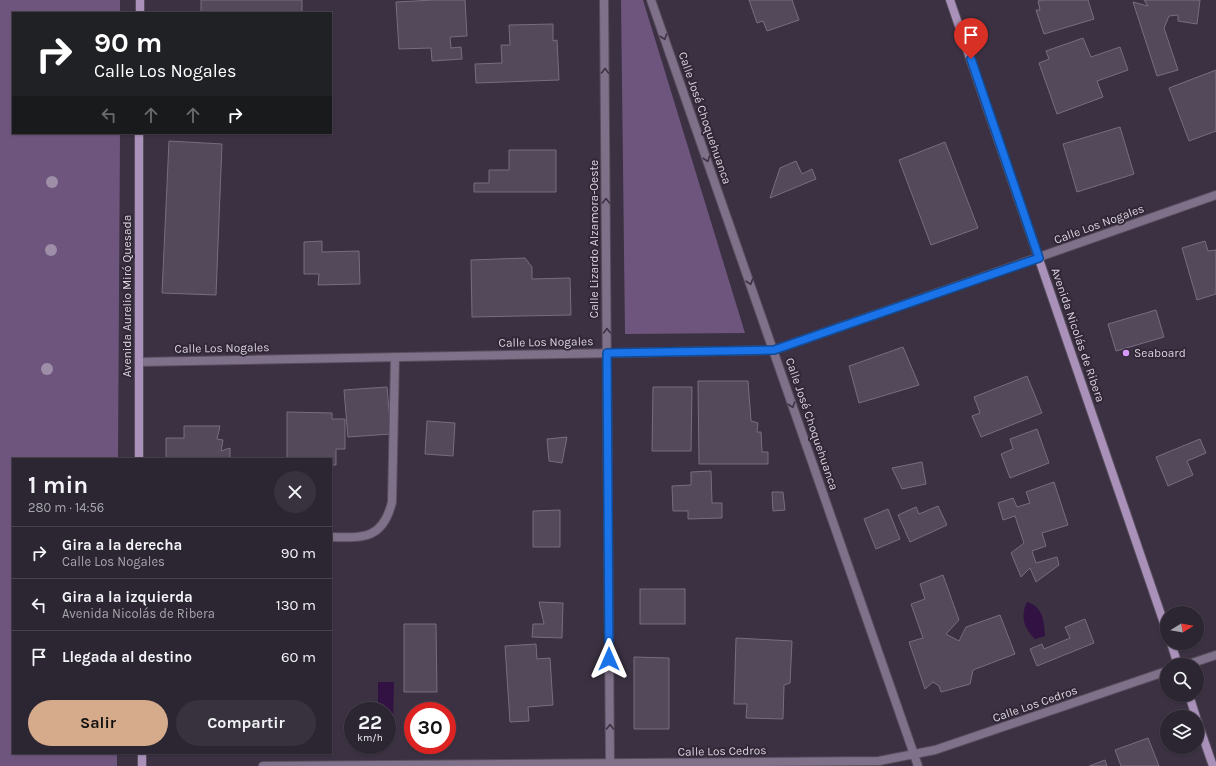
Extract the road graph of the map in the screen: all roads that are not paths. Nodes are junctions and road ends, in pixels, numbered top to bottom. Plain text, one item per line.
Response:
1 (140, 0) edge
2 (604, 0) edge
3 (651, 0) edge
4 (950, 0) edge
5 (140, 12) edge
6 (139, 134) edge
7 (1216, 195) edge
8 (1039, 258) junction
9 (774, 350) junction
10 (607, 353) junction
11 (395, 357) junction
12 (139, 362) junction
13 (140, 458) edge
14 (332, 537) edge
15 (1160, 612) edge
16 (1216, 655) edge
17 (1204, 659) edge
18 (1160, 674) edge
19 (1204, 739) edge
20 (142, 754) edge
21 (914, 754) junction
22 (462, 765) edge
23 (610, 765) edge
24 (142, 766) edge
25 (263, 766) edge
26 (918, 766) edge
27 (1213, 766) edge

1 - 5 street
10 -> 2 street, Calle Lizardo Alzamora-Oeste
3 -> 9 street, Calle José Choquehuanca
4 - 8 street, Avenida Nicolás de Ribera
6 - 12 street, Avenida Aurelio Miró Quesada
7 - 8 street, Calle Los Nogales
8 - 9 street, Calle Los Nogales
8 - 15 street, Avenida Nicolás de Ribera
9 - 10 street, Calle Los Nogales
9 -> 21 street, Calle José Choquehuanca
10 - 11 street, Calle Los Nogales
23 -> 10 street, Calle Lizardo Alzamora-Oeste
11 - 12 street, Calle Los Nogales
11 - 14 street
12 - 13 street, Avenida Aurelio Miró Quesada
16 - 17 street
18 - 21 street, Calle Los Cedros
19 - 27 street
20 - 24 street
21 - 23 street, Calle Los Cedros
21 - 26 street, Calle José Choquehuanca
22 - 23 street, Calle Los Cedros
22 - 25 street, Calle Los Cedros

